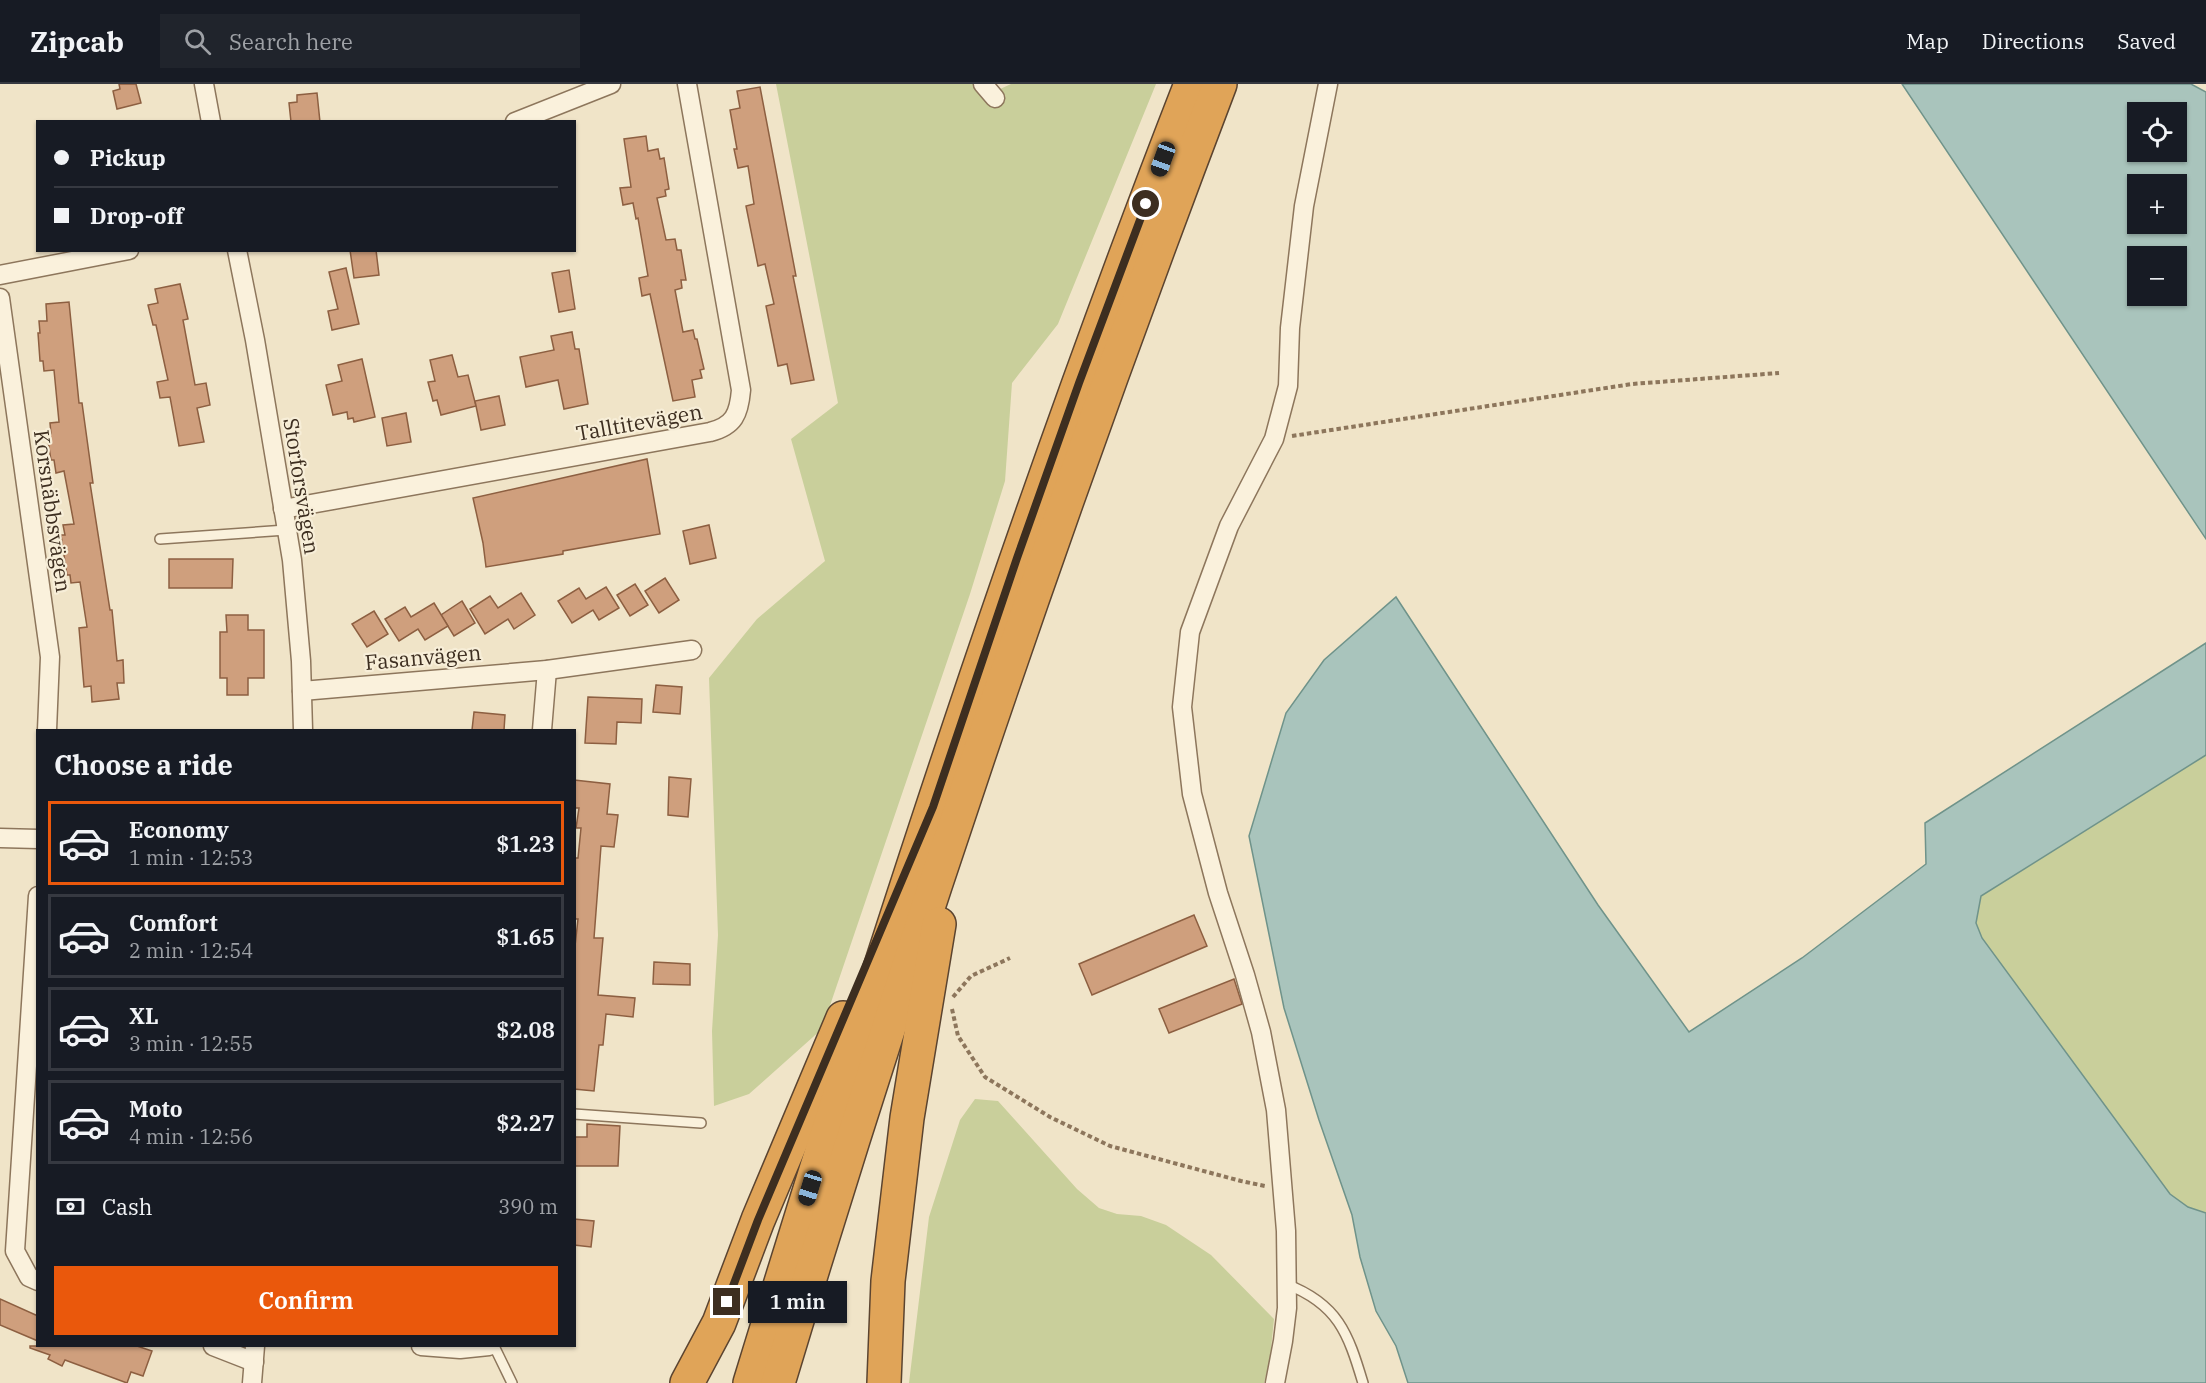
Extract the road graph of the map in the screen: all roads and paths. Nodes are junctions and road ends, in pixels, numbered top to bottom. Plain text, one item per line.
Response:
1 (204, 84) edge
2 (610, 84) edge
3 (687, 84) edge
4 (983, 84) edge
5 (1191, 84) edge
6 (1220, 84) edge
7 (1328, 84) edge
8 (995, 98) dead end
9 (211, 120) edge
10 (520, 120) edge
11 (119, 252) edge
12 (237, 252) edge
13 (0, 275) edge
14 (0, 298) edge
15 (1779, 373) dead end
16 (1274, 439) junction
17 (283, 510) junction
18 (286, 530) junction
19 (160, 539) dead end
20 (692, 650) dead end
21 (548, 670) junction
22 (302, 691) junction
23 (47, 729) edge
24 (303, 729) edge
25 (542, 729) edge
26 (945, 811) junction
27 (0, 838) edge
28 (36, 839) edge
29 (36, 927) edge
30 (1011, 958) dead end
31 (576, 1114) edge
32 (702, 1123) dead end
33 (1284, 1189) junction
34 (36, 1280) edge
35 (1286, 1284) junction
36 (218, 1347) edge
37 (434, 1347) edge
38 (479, 1347) edge
39 (494, 1347) edge
40 (255, 1354) edge
41 (252, 1383) edge
42 (512, 1383) edge
43 (687, 1383) edge
44 (750, 1383) edge
45 (778, 1383) edge
46 (884, 1383) edge
47 (1275, 1383) edge
48 (1363, 1383) edge

1 - 9 street
2 - 10 street
3 - 17 street, Talltitevägen
4 - 8 street
5 - 26 highway
6 - 26 highway
7 - 16 street
11 - 13 street
12 - 17 street, Storforsvägen
14 - 23 street, Korsnäbbsvägen
15 - 16 path
16 - 33 street
17 - 18 street, Storforsvägen
18 - 19 lane
18 - 22 street, Storforsvägen
20 - 21 street, Fasanvägen
21 - 22 street, Fasanvägen
21 - 25 street
22 - 24 street, Storforsvägen
26 - 43 highway
26 - 44 highway
26 - 45 highway
26 - 46 highway
27 - 28 street
29 - 34 street
30 - 33 path
31 - 32 lane
33 - 35 street
35 - 47 street
35 - 48 lane
36 - 40 street
37 - 38 street
39 - 42 lane
40 - 41 street

